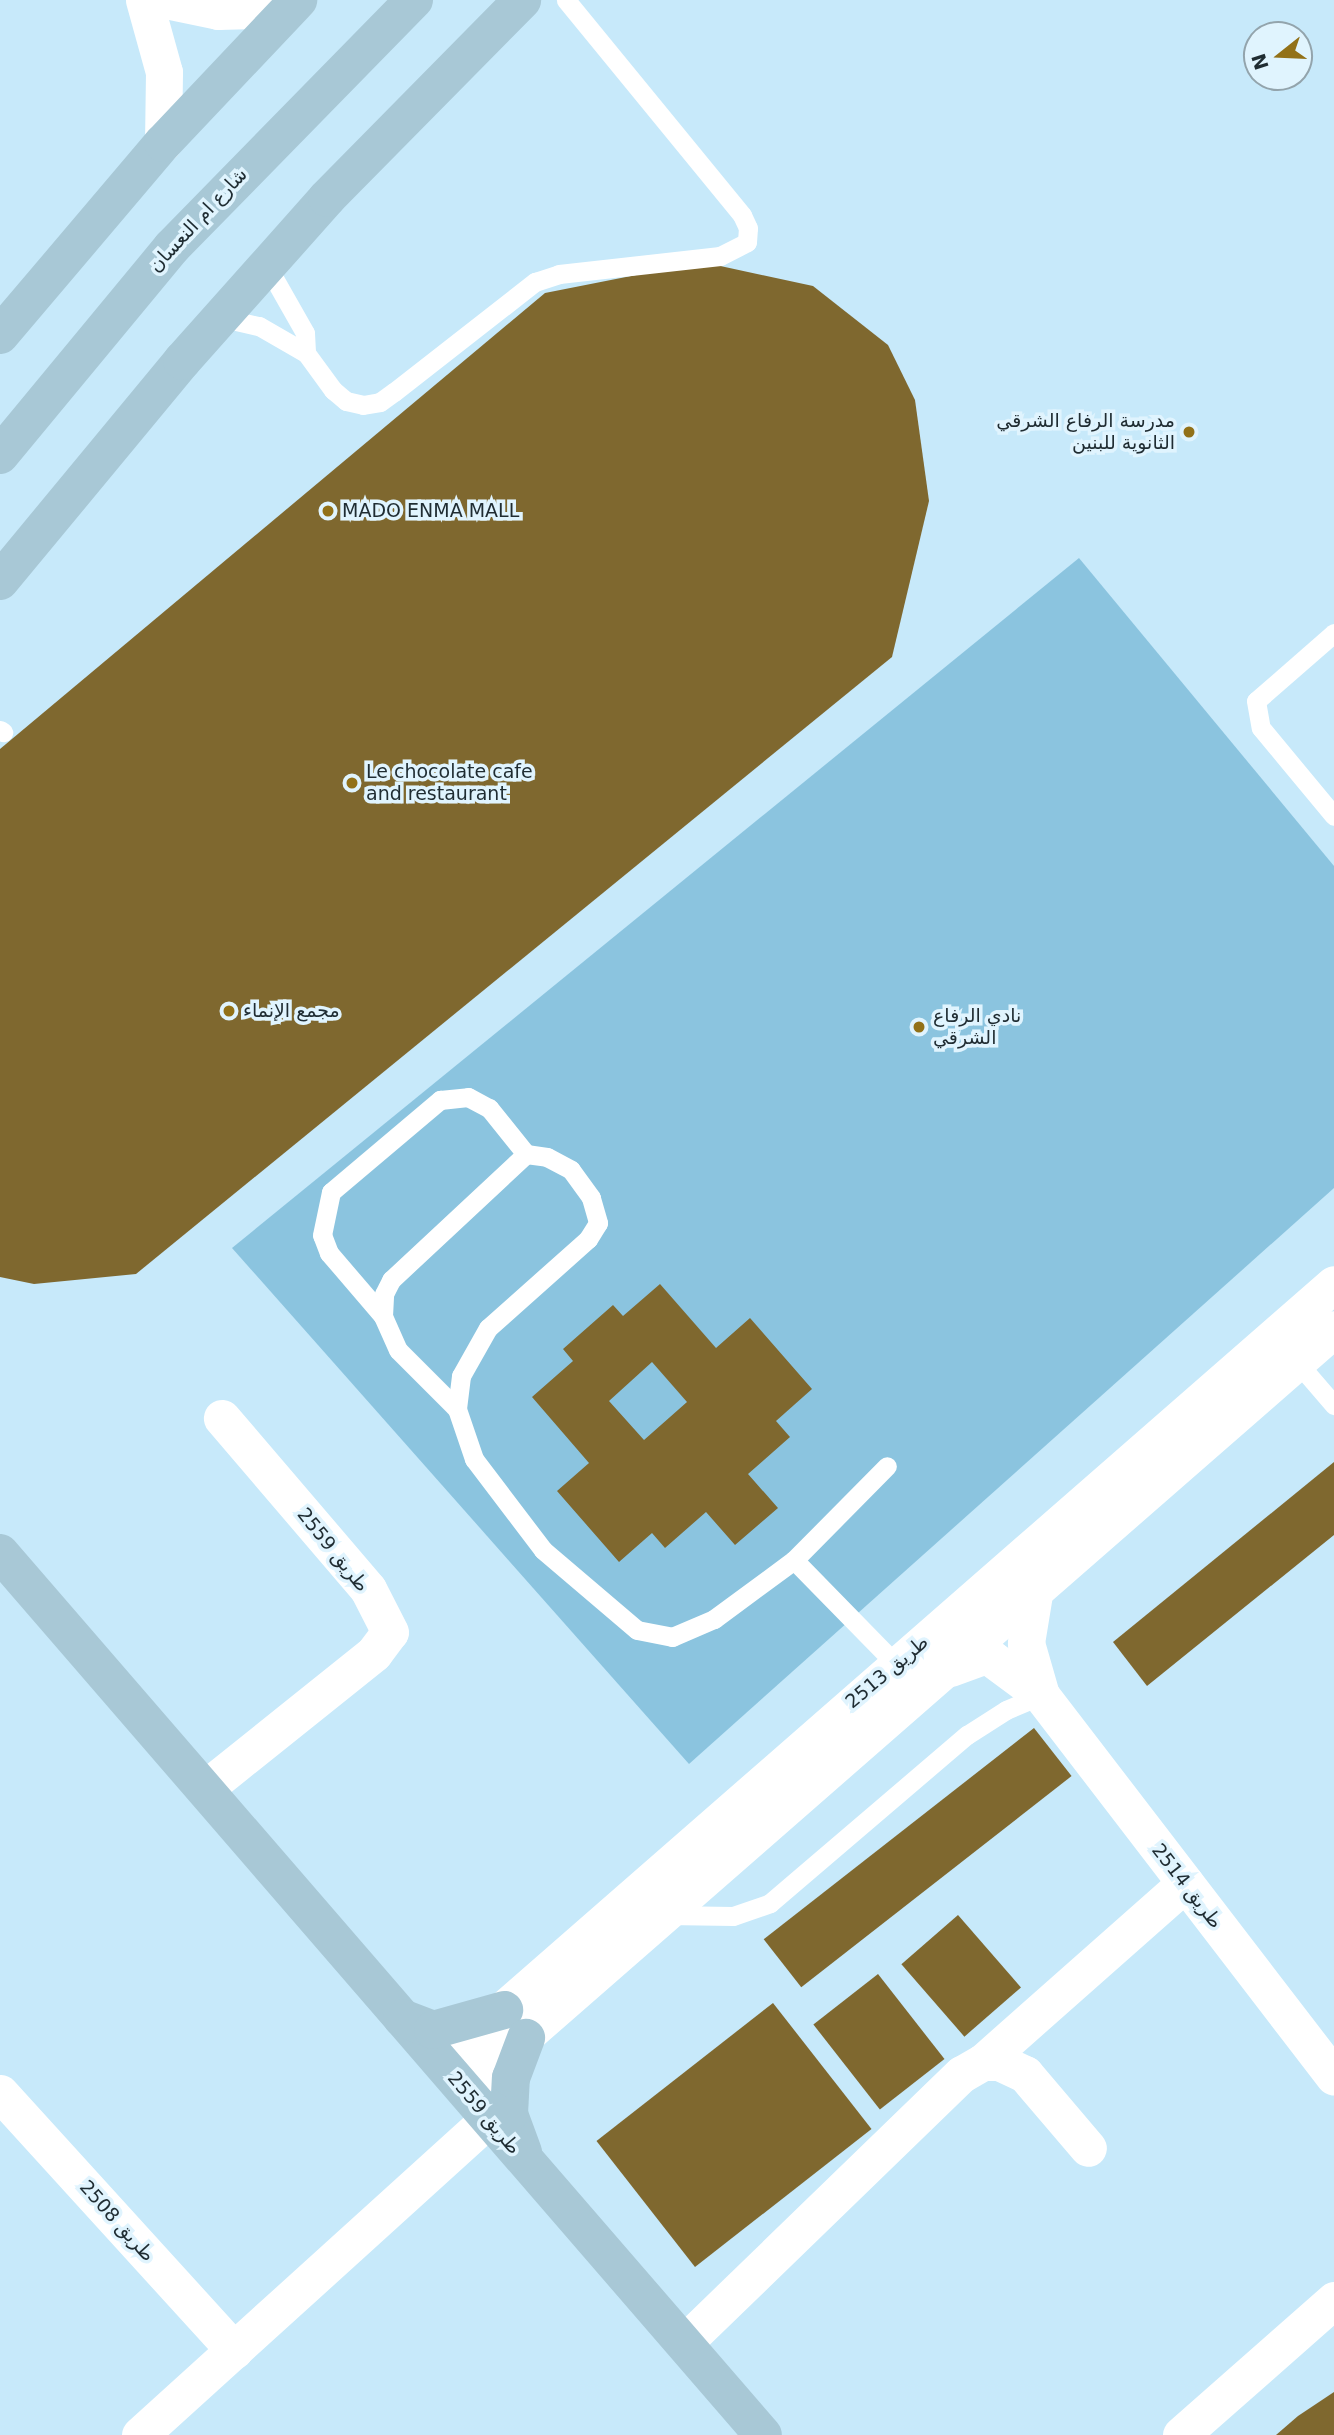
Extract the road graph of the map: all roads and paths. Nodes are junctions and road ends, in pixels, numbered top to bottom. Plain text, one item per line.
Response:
1 (144, 0) edge
2 (165, 0) edge
3 (414, 0) edge
4 (522, 0) edge
5 (566, 0) edge
6 (298, 1) edge
7 (163, 143) junction
8 (267, 266) junction
9 (223, 318) junction
10 (0, 335) edge
11 (306, 353) junction
12 (0, 455) edge
13 (0, 581) edge
14 (1334, 634) edge
15 (1334, 816) edge
16 (526, 1154) junction
17 (1334, 1284) edge
18 (383, 1315) junction
19 (1334, 1329) edge
20 (1297, 1362) junction
21 (1334, 1405) edge
22 (457, 1409) junction
23 (222, 1418) dead end
24 (887, 1466) dead end
25 (0, 1553) edge
26 (794, 1560) junction
27 (1034, 1594) junction
28 (982, 1615) junction
29 (896, 1664) junction
30 (948, 1669) junction
31 (1041, 1695) junction
32 (207, 1787) junction
33 (1185, 1883) junction
34 (661, 1914) junction
35 (402, 2018) junction
36 (515, 2024) junction
37 (983, 2062) junction
38 (453, 2076) junction
39 (1334, 2077) edge
40 (0, 2093) edge
41 (489, 2118) junction
42 (1088, 2148) dead end
43 (530, 2167) junction
44 (1334, 2300) edge
45 (685, 2342) junction
46 (234, 2350) junction
47 (141, 2435) edge
48 (764, 2435) edge
49 (1181, 2435) edge

1 - 7 street
2 - 6 street
3 - 12 street, شارع ام النعسان
4 - 8 street
5 - 11 lane
6 - 7 street
7 - 10 street
8 - 9 street
8 - 11 lane
9 - 11 lane
9 - 13 street
14 - 15 lane
16 - 18 lane
16 - 18 lane
16 - 22 lane
17 - 28 street, طريق 2513
18 - 22 lane
19 - 20 street, طريق 2513
20 - 21 lane
20 - 27 street, طريق 2513
22 - 26 lane
23 - 32 street, طريق 2559
24 - 26 lane
25 - 32 street, طريق 2559
26 - 29 lane
27 - 28 street, طريق 2513
27 - 31 street, طريق 2514
28 - 29 street, طريق 2513
28 - 30 street, طريق 2513
29 - 36 street, طريق 2513
30 - 31 street, طريق 2514
30 - 34 street, طريق 2513
31 - 33 street, طريق 2514
31 - 34 lane
32 - 35 street, طريق 2559
33 - 37 street
33 - 39 street, طريق 2514
34 - 36 street, طريق 2513
35 - 36 street
35 - 38 street, طريق 2559
36 - 38 street, طريق 2513
36 - 43 street
37 - 42 street
37 - 45 street
38 - 41 street, طريق 2559
40 - 46 street, طريق 2508
41 - 43 street, طريق 2559
41 - 46 street
43 - 45 street, طريق 2559
44 - 49 street
45 - 48 street, طريق 2559
46 - 47 street

